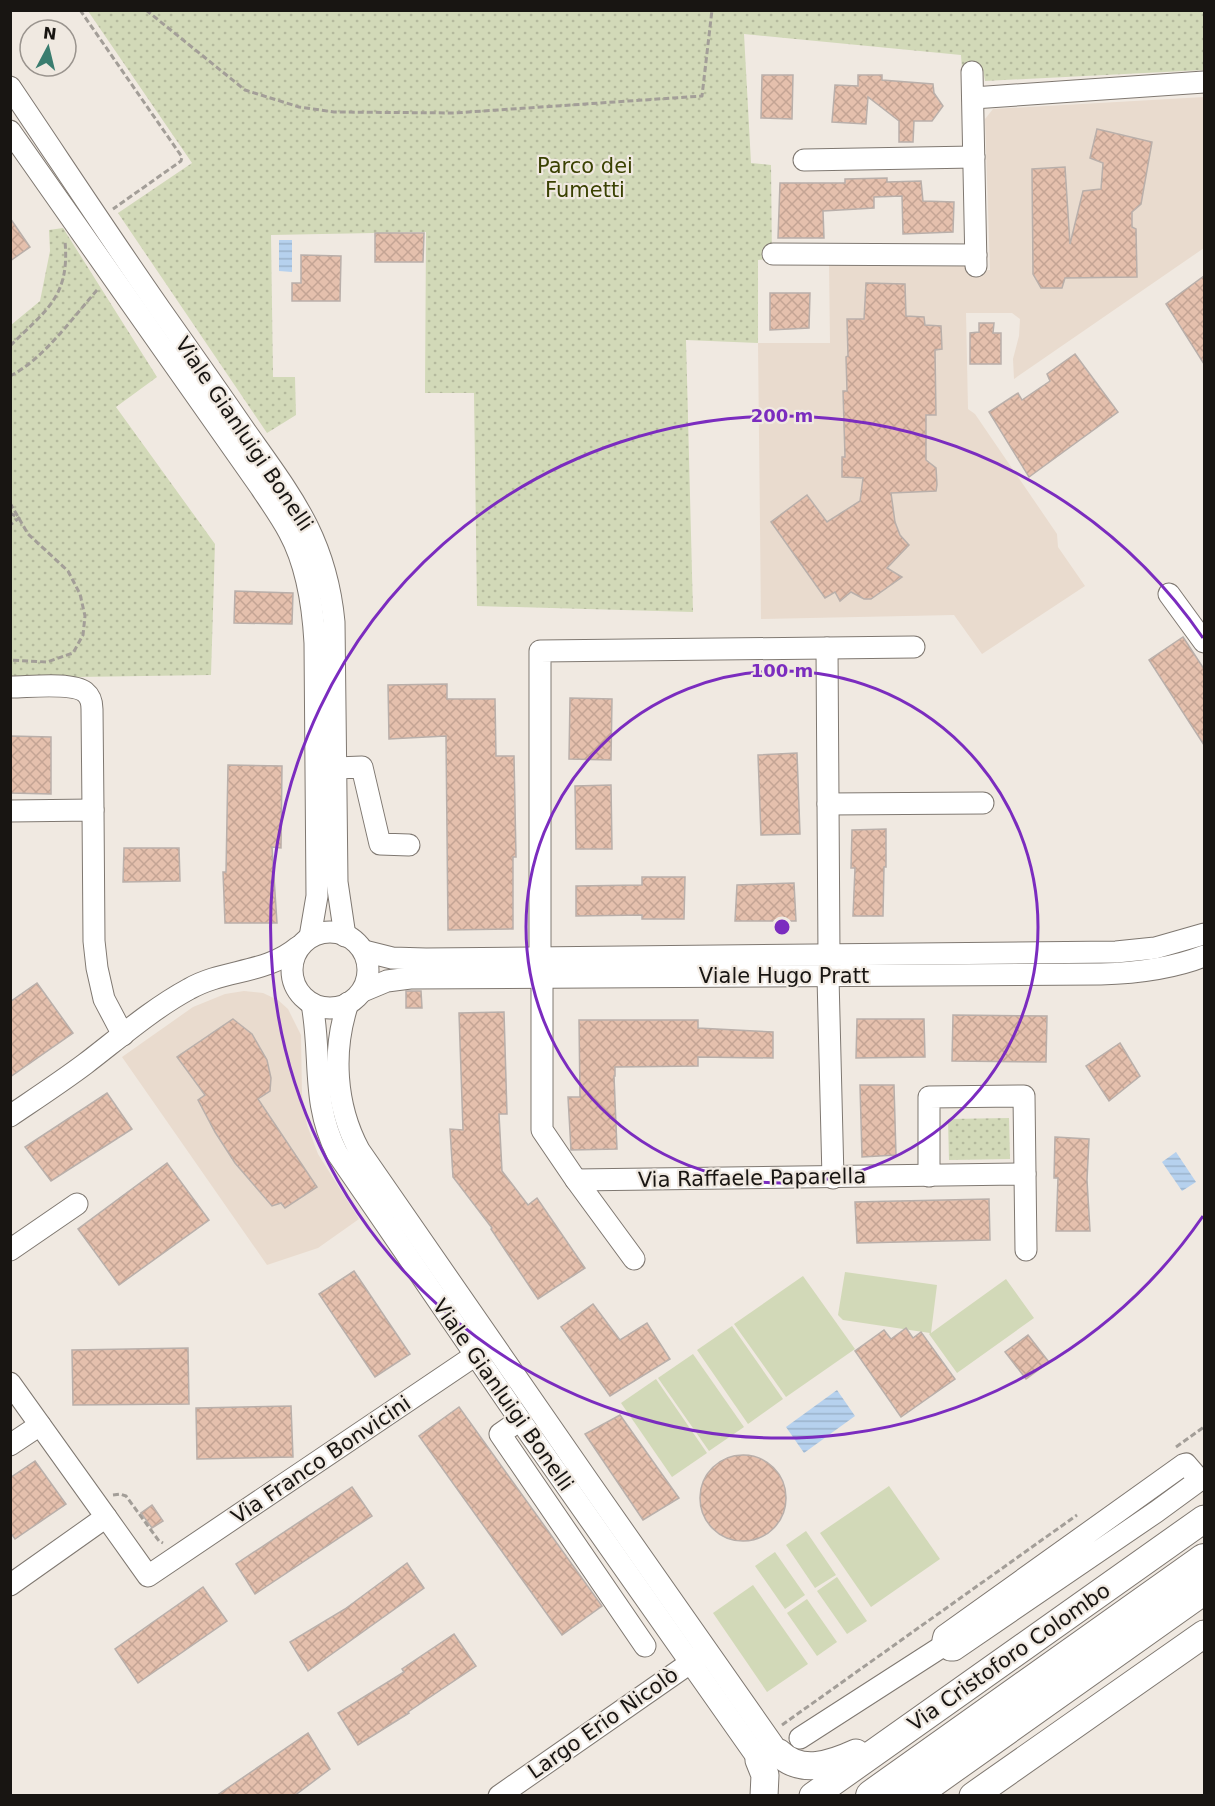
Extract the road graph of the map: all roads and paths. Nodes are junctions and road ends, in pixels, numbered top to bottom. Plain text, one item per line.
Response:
1 (80, 10) edge
2 (146, 10) edge
3 (712, 10) edge
4 (972, 72) dead end
5 (1204, 82) edge
6 (10, 87) edge
7 (973, 98) junction
8 (10, 131) edge
9 (974, 157) junction
10 (804, 160) dead end
11 (106, 204) dead end
12 (64, 235) dead end
13 (773, 254) dead end
14 (111, 275) junction
15 (10, 346) edge
16 (10, 376) edge
17 (10, 503) edge
18 (10, 513) edge
19 (19, 518) junction
20 (10, 525) edge
21 (1169, 594) dead end
22 (1204, 642) edge
23 (914, 647) dead end
24 (827, 648) junction
25 (10, 660) edge
26 (12, 687) dead end
27 (336, 768) junction
28 (983, 803) dead end
29 (828, 804) junction
30 (93, 810) junction
31 (10, 811) edge
32 (409, 845) dead end
33 (1204, 934) edge
34 (345, 936) junction
35 (304, 942) junction
36 (364, 951) junction
37 (829, 955) junction
38 (1204, 956) edge
39 (541, 967) junction
40 (238, 972) junction
41 (828, 977) junction
42 (355, 997) junction
43 (307, 1001) junction
44 (123, 1035) junction
45 (10, 1116) edge
46 (1024, 1174) junction
47 (929, 1176) junction
48 (833, 1178) junction
49 (576, 1180) junction
50 (77, 1204) dead end
51 (10, 1250) edge
52 (1026, 1250) dead end
53 (634, 1259) dead end
54 (485, 1348) junction
55 (10, 1383) edge
56 (520, 1420) junction
57 (40, 1425) junction
58 (10, 1445) edge
59 (102, 1512) junction
60 (1156, 1512) junction
61 (1204, 1519) edge
62 (1178, 1538) junction
63 (1204, 1560) edge
64 (12, 1584) edge
65 (1204, 1588) edge
66 (1204, 1634) edge
67 (946, 1644) junction
68 (645, 1646) dead end
69 (700, 1657) junction
70 (898, 1735) junction
71 (779, 1750) junction
72 (499, 1796) edge
73 (764, 1796) edge
74 (813, 1796) edge
75 (872, 1796) edge
76 (911, 1796) edge
77 (973, 1796) edge

1 - 11 path
2 - 3 path
4 - 7 street
5 - 7 street
6 - 27 street, Viale Gianluigi Bonelli
7 - 9 street
8 - 14 street, Viale Gianluigi Bonelli
9 - 10 street
9 - 13 street
12 - 15 path
14 - 16 path
14 - 35 street, Viale Gianluigi Bonelli
17 - 19 path
18 - 19 path
19 - 20 path
19 - 25 path
21 - 22 street
23 - 24 street
24 - 29 street
24 - 39 street
26 - 30 street
27 - 32 street
27 - 34 street, Viale Gianluigi Bonelli
28 - 29 street
29 - 37 street
30 - 31 street
30 - 44 street
33 - 37 street, Viale Hugo Pratt
34 - 35 street
34 - 36 street
35 - 40 street
35 - 43 street
36 - 39 street, Viale Hugo Pratt
36 - 42 street
37 - 39 street, Viale Hugo Pratt
38 - 41 street, Viale Hugo Pratt
39 - 41 street, Viale Hugo Pratt
39 - 42 street, Viale Hugo Pratt
39 - 49 street
40 - 43 street
40 - 44 street
41 - 48 street
42 - 43 street
42 - 54 street, Viale Gianluigi Bonelli
43 - 54 street, Viale Gianluigi Bonelli
44 - 45 street
46 - 47 street, Via Raffaele Paparella
46 - 47 street
46 - 52 street
47 - 48 street, Via Raffaele Paparella
48 - 49 street, Via Raffaele Paparella
49 - 53 street
50 - 51 street
54 - 56 street, Viale Gianluigi Bonelli
54 - 59 street, Via Franco Bonvicini
54 - 69 street, Viale Gianluigi Bonelli
55 - 57 street
56 - 68 street
56 - 69 street, Viale Gianluigi Bonelli
57 - 58 street
57 - 59 street
59 - 64 street
60 - 62 street
60 - 67 street
60 - 67 street
61 - 62 main road, Via Cristoforo Colombo
62 - 70 main road, Via Cristoforo Colombo
63 - 75 highway, Via Cristoforo Colombo
65 - 76 highway
66 - 77 main road
67 - 71 street
69 - 71 street, Viale Gianluigi Bonelli
69 - 72 street, Largo Erio Nicolò
70 - 71 main road
70 - 74 main road, Via Cristoforo Colombo
71 - 73 main road

